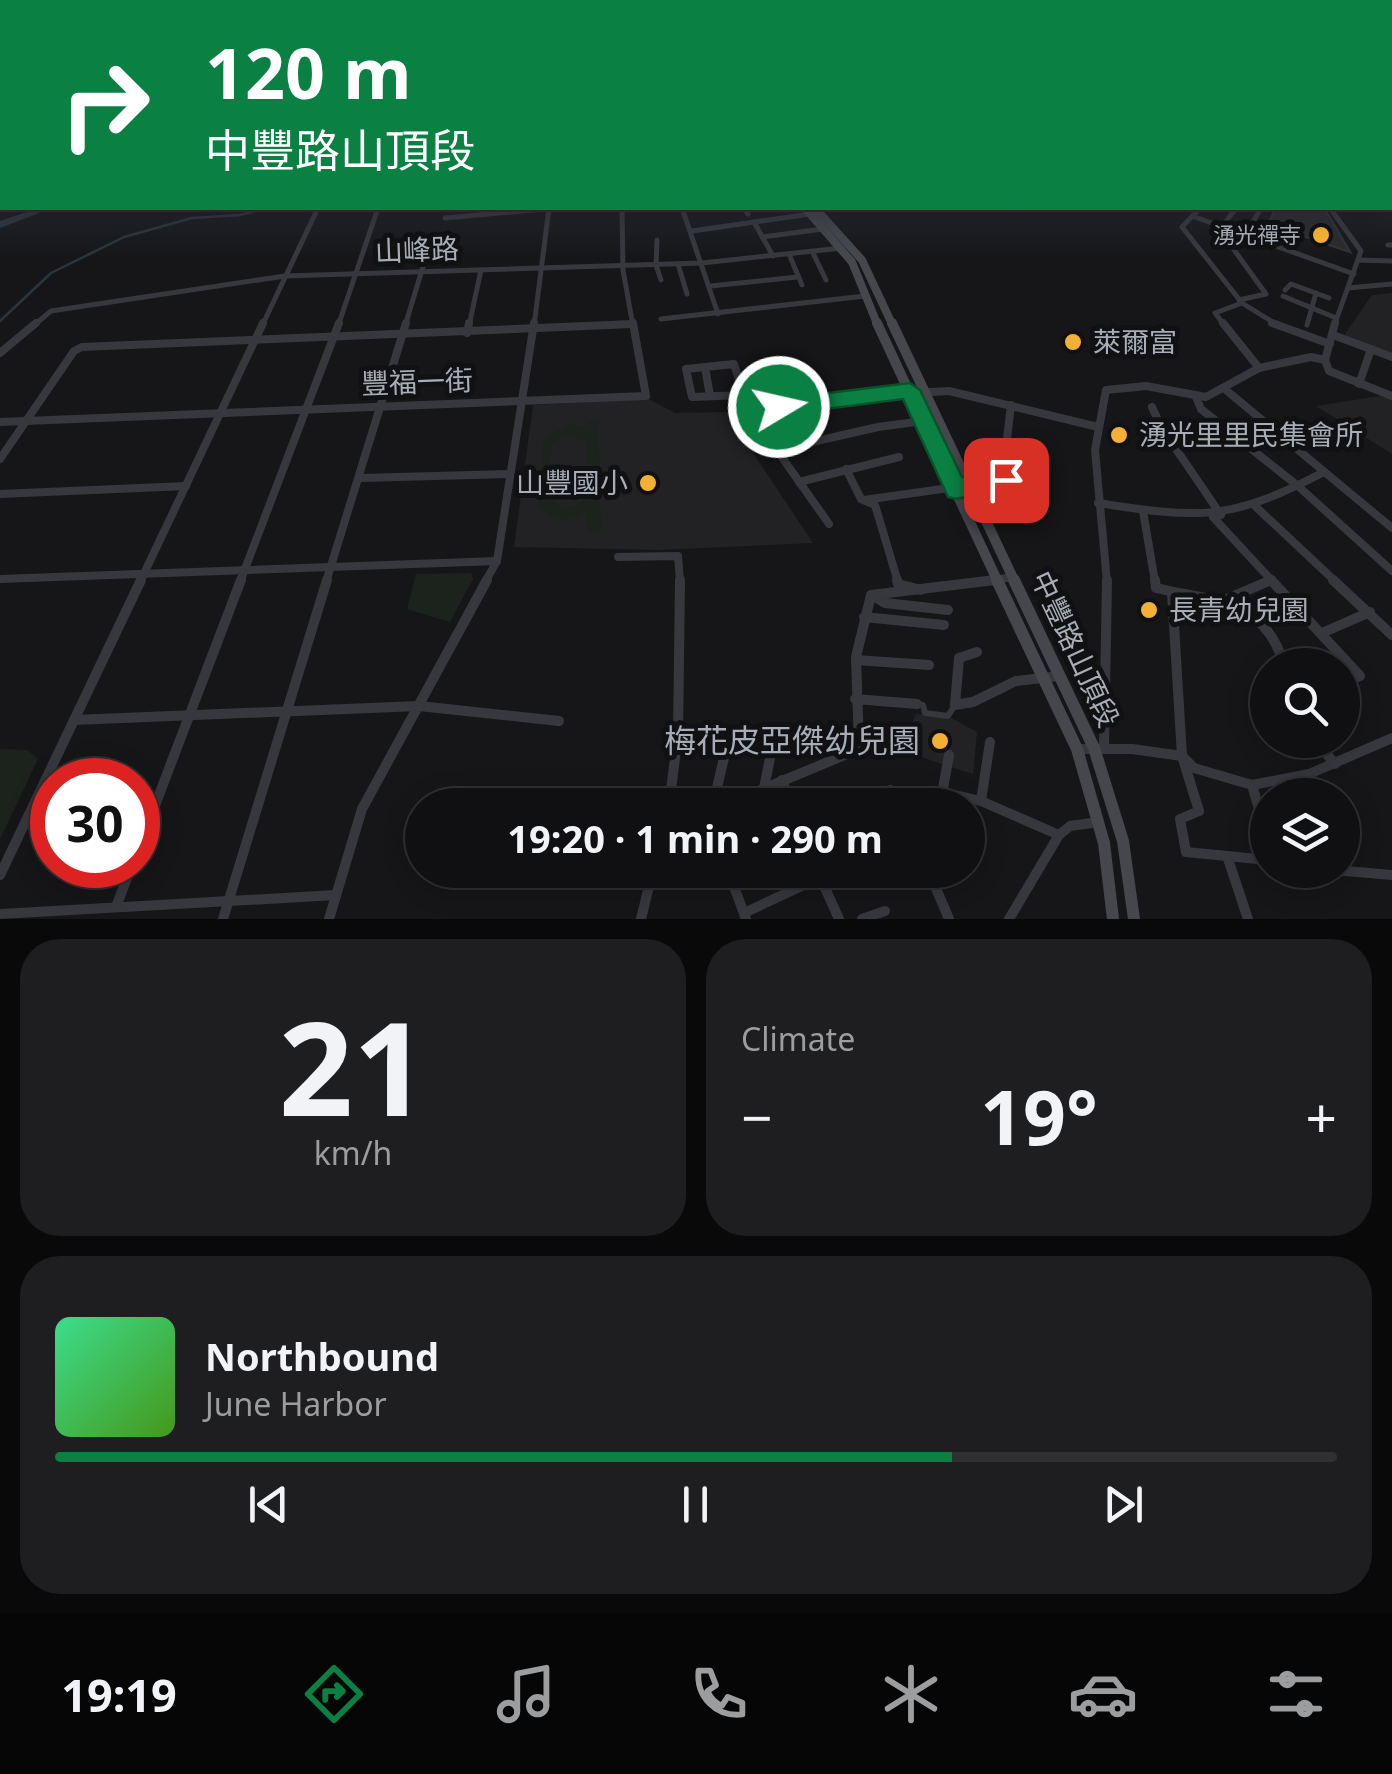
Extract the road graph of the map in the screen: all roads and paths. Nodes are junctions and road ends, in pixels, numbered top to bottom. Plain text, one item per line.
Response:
1 (317, 210) edge
2 (377, 210) edge
3 (530, 210) edge
4 (551, 210) edge
5 (622, 210) edge
6 (683, 210) edge
7 (810, 210) edge
8 (1198, 210) edge
9 (1234, 210) edge
10 (1260, 210) edge
11 (1331, 210) edge
12 (1192, 216) junction
13 (444, 218) dead end
14 (754, 222) junction
15 (1219, 226) junction
16 (823, 229) junction
17 (692, 231) junction
18 (762, 237) junction
19 (1243, 239) junction
20 (656, 240) dead end
21 (845, 247) junction
22 (428, 250) dead end
23 (812, 251) junction
24 (789, 254) junction
25 (773, 256) junction
26 (1358, 260) junction
27 (1392, 262) edge
28 (702, 263) junction
29 (678, 264) junction
30 (623, 266) junction
31 (656, 266) junction
32 (543, 268) junction
33 (481, 270) junction
34 (423, 272) junction
35 (1354, 274) junction
36 (357, 275) junction
37 (285, 276) junction
38 (797, 277) junction
39 (661, 280) dead end
40 (826, 280) dead end
41 (1392, 284) edge
42 (802, 285) dead end
43 (711, 286) junction
44 (1348, 288) junction
45 (1316, 293) junction
46 (688, 294) dead end
47 (865, 296) junction
48 (1329, 298) dead end
49 (1240, 302) junction
50 (1313, 308) junction
51 (718, 314) junction
52 (1336, 318) junction
53 (661, 319) dead end
54 (633, 324) junction
55 (1307, 324) dead end
56 (534, 331) junction
57 (467, 334) junction
58 (1333, 335) junction
59 (404, 336) junction
60 (333, 338) junction
61 (255, 340) junction
62 (1330, 344) junction
63 (1371, 349) junction
64 (0, 353) edge
65 (1392, 356) edge
66 (1325, 360) junction
67 (705, 368) junction
68 (1260, 368) junction
69 (1358, 384) junction
70 (910, 390) junction
71 (1226, 390) junction
72 (925, 392) junction
73 (745, 395) junction
74 (710, 396) junction
75 (1391, 396) edge
76 (1196, 398) junction
77 (523, 401) junction
78 (1010, 405) junction
79 (382, 406) junction
80 (1152, 407) dead end
81 (306, 409) junction
82 (221, 412) junction
83 (750, 412) junction
84 (731, 414) dead end
85 (931, 419) junction
86 (26, 421) junction
87 (0, 422) edge
88 (1098, 427) junction
89 (777, 450) junction
90 (899, 457) dead end
91 (0, 459) edge
92 (846, 468) junction
93 (1324, 472) junction
94 (512, 474) junction
95 (360, 478) junction
96 (1006, 480) junction
97 (800, 482) junction
98 (186, 486) junction
99 (1298, 486) junction
100 (963, 487) junction
101 (1042, 488) dead end
102 (0, 494) edge
103 (864, 500) junction
104 (1098, 503) junction
105 (1255, 506) junction
106 (1143, 511) junction
107 (1217, 516) junction
108 (829, 524) dead end
109 (1392, 528) edge
110 (618, 558) dead end
111 (497, 561) junction
112 (332, 567) junction
113 (244, 570) junction
114 (1392, 571) edge
115 (144, 574) junction
116 (1006, 578) junction
117 (0, 579) edge
118 (1271, 580) junction
119 (921, 590) junction
120 (1172, 592) junction
121 (871, 595) junction
122 (1222, 601) junction
123 (948, 610) dead end
124 (1370, 612) junction
125 (864, 617) junction
126 (944, 625) dead end
127 (1322, 634) junction
128 (1392, 635) edge
129 (1278, 648) edge
130 (1335, 648) edge
131 (977, 652) dead end
132 (856, 660) junction
133 (929, 666) dead end
134 (1060, 676) junction
135 (1044, 677) junction
136 (855, 699) junction
137 (917, 704) joint
138 (419, 706) junction
139 (955, 706) junction
140 (288, 711) junction
141 (189, 715) junction
142 (74, 720) junction
143 (558, 721) dead end
144 (730, 732) dead end
145 (774, 738) dead end
146 (878, 741) dead end
147 (990, 742) dead end
148 (1390, 743) edge
149 (859, 746) junction
150 (1099, 748) junction
151 (1077, 750) junction
152 (949, 756) dead end
153 (1182, 756) junction
154 (1330, 758) edge
155 (1335, 764) junction
156 (1288, 778) edge
157 (782, 780) junction
158 (1250, 784) edge
159 (671, 788) edge
160 (717, 788) edge
161 (764, 788) joint
162 (785, 788) edge
163 (943, 788) edge
164 (983, 788) edge
165 (160, 792) edge
166 (985, 803) edge
167 (1098, 822) junction
168 (1059, 835) junction
169 (1228, 856) junction
170 (1250, 858) edge
171 (1360, 872) edge
172 (0, 875) edge
173 (1392, 875) edge
174 (123, 888) edge
175 (648, 888) edge
176 (735, 888) edge
177 (794, 888) edge
178 (825, 888) edge
179 (936, 888) edge
180 (336, 895) junction
181 (228, 901) junction
182 (116, 908) junction
183 (885, 910) dead end
184 (0, 914) edge
185 (745, 916) edge
186 (223, 919) edge
187 (329, 919) edge
188 (640, 919) edge
189 (839, 919) edge
190 (862, 919) edge
191 (949, 919) edge
192 (1009, 919) edge
193 (1113, 919) edge
194 (1134, 919) edge
195 (1248, 919) edge

1 - 37 street
2 - 36 street
3 - 13 street
4 - 32 street
5 - 30 street, 豐福一街
6 - 17 street
7 - 14 street
7 - 16 main road, 中豐路山頂段
7 - 21 main road, 中豐路山頂段
8 - 12 street
9 - 15 street
10 - 19 street
11 - 26 street
12 - 15 street
12 - 49 street
14 - 17 street
14 - 18 street
15 - 19 street
15 - 49 street
16 - 18 street
16 - 21 main road, 中豐路山頂段
17 - 28 street
18 - 25 street
19 - 35 street
20 - 31 street
21 - 23 street, 山峰路
21 - 47 main road, 中豐路山頂段
21 - 72 main road, 中豐路山頂段
22 - 34 street
23 - 24 street, 山峰路
23 - 40 street
24 - 25 street, 山峰路
24 - 38 street
25 - 28 street, 山峰路
26 - 27 street
26 - 35 street
28 - 29 street, 山峰路
28 - 43 street
29 - 31 street, 山峰路
29 - 46 street
30 - 31 street, 山峰路
30 - 32 street, 山峰路
30 - 54 street, 豐福一街
31 - 39 street
32 - 33 street, 山峰路
32 - 56 street
33 - 34 street, 山峰路
33 - 57 street
34 - 36 street, 山峰路
34 - 59 street
35 - 44 street
36 - 37 street, 山峰路
36 - 60 street
37 - 61 street
37 - 64 street, 山峰路
38 - 42 street
38 - 43 street
41 - 44 street
43 - 51 street
44 - 52 street
45 - 48 street
45 - 50 street
45 - 50 street
47 - 51 street
47 - 70 main road, 中豐路山頂段
49 - 62 street
49 - 68 street
50 - 52 street
50 - 55 street
51 - 53 street
52 - 58 street
54 - 56 street
54 - 77 street, 豐福一街
56 - 57 street
56 - 77 street
57 - 59 street
58 - 62 street
58 - 63 street
59 - 60 street
59 - 79 street
60 - 61 street
60 - 81 street
61 - 82 street
61 - 86 street
62 - 66 street
63 - 65 street
63 - 69 street
66 - 68 street
66 - 69 street
67 - 73 street
67 - 74 street
67 - 74 street
68 - 71 street
69 - 75 street
70 - 72 street
70 - 83 street
70 - 85 main road, 中豐路山頂段
71 - 76 street
71 - 93 street
72 - 78 street
72 - 85 main road, 中豐路山頂段
73 - 74 street
73 - 83 street
76 - 88 street
76 - 99 street
77 - 79 street, 豐福一街
77 - 94 street
78 - 88 street
78 - 96 street
79 - 81 street, 豐福一街
79 - 95 street
80 - 107 street
81 - 82 street, 豐福一街
81 - 113 street
82 - 86 street, 豐福一街
82 - 98 street
83 - 84 street
83 - 89 street
85 - 89 street
85 - 100 main road, 中豐路山頂段
86 - 87 street, 豐福一街
86 - 91 street
88 - 104 street
89 - 97 street
90 - 92 street
92 - 97 street
92 - 103 street
93 - 99 street
93 - 109 street
94 - 95 street
94 - 111 street
95 - 112 street
96 - 100 street
96 - 101 street
97 - 108 street
98 - 102 street
98 - 115 street
99 - 105 street
99 - 114 street
100 - 103 street
100 - 116 main road, 中豐路山頂段
103 - 119 street
104 - 106 street
104 - 150 street
105 - 107 street
105 - 124 street
106 - 107 street
106 - 120 street
107 - 118 street
110 - 159 street
111 - 112 street
111 - 138 street
112 - 113 street
112 - 140 street
113 - 115 street
113 - 141 street
115 - 117 street
115 - 142 street
116 - 119 street
116 - 134 main road, 中豐路山頂段
116 - 135 main road, 中豐路山頂段
118 - 122 street
118 - 127 street
119 - 121 street
120 - 122 street
120 - 153 street
121 - 123 street
121 - 125 street
122 - 129 street
124 - 127 street
124 - 128 street
125 - 126 street
125 - 132 street
127 - 130 street
131 - 139 street
132 - 133 street
132 - 136 street
134 - 135 street
134 - 150 main road, 中豐路山頂段
135 - 139 street
135 - 151 main road, 中豐路山頂段
136 - 137 street
136 - 149 street
137 - 139 street
138 - 140 street
138 - 143 street
138 - 180 street
140 - 141 street
140 - 181 street
141 - 142 street
141 - 165 street
142 - 172 street
144 - 160 street
145 - 161 street
146 - 149 street
147 - 164 street
148 - 155 street
149 - 157 street
150 - 151 street
150 - 153 street
150 - 194 main road, 中豐路山頂段
151 - 167 main road, 中豐路山頂段
152 - 163 street
153 - 158 street
153 - 169 street
154 - 155 street
155 - 156 street
157 - 161 street
157 - 162 street
166 - 168 street
167 - 168 street
167 - 193 main road, 中豐路山頂段
168 - 192 street
169 - 170 street
169 - 195 street
171 - 173 street
174 - 182 street
175 - 188 street
176 - 185 street
177 - 185 street
178 - 189 street
179 - 191 street
180 - 181 street
180 - 187 street
181 - 182 street
181 - 186 street
182 - 184 street
183 - 190 street

